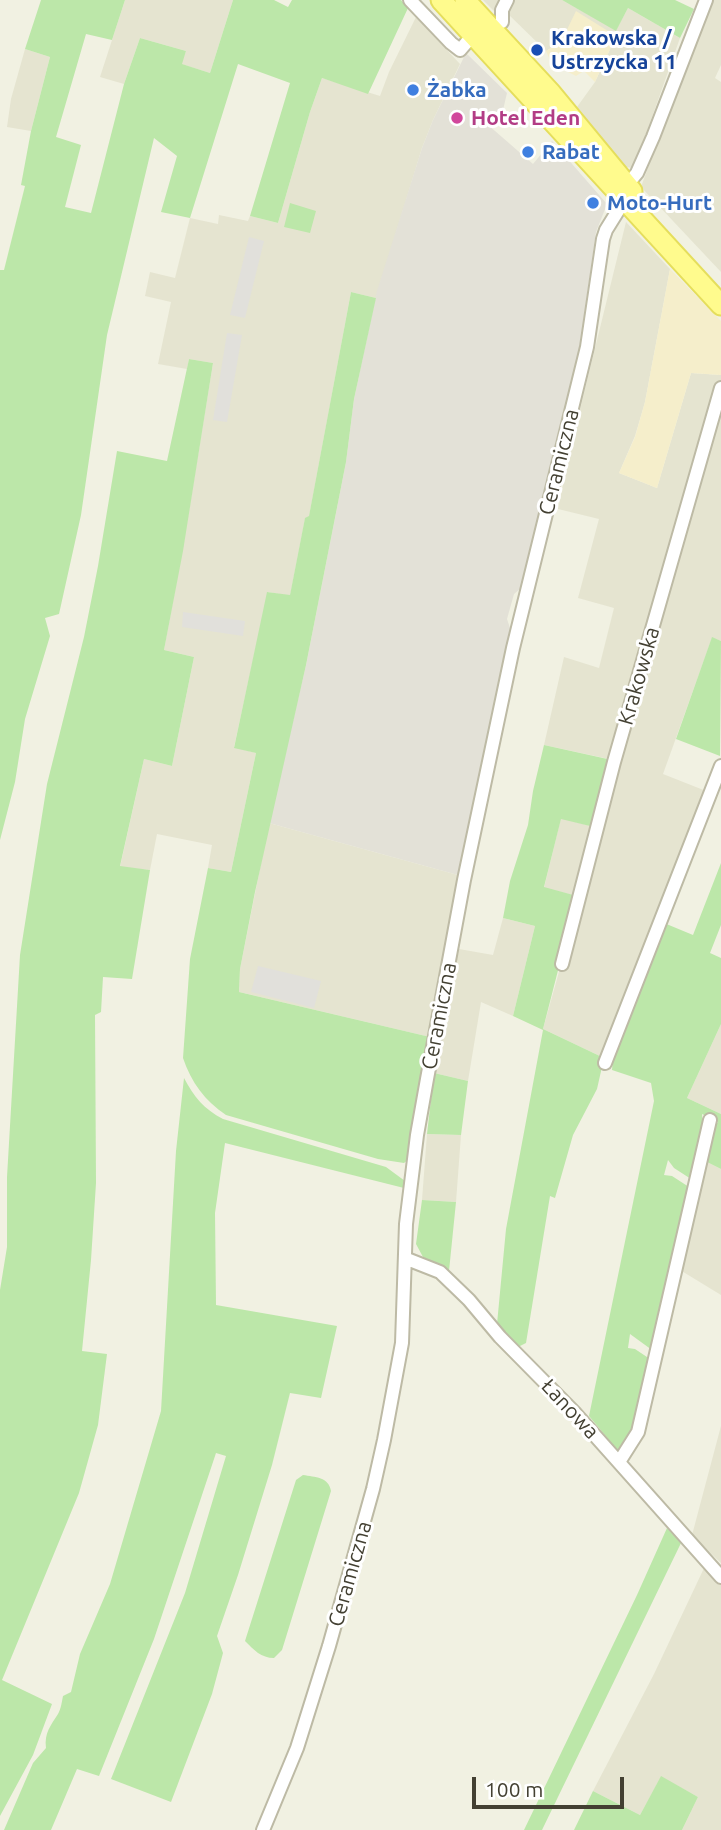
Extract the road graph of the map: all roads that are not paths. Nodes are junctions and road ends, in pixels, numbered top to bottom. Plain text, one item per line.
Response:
1 (410, 0) edge
2 (441, 0) edge
3 (465, 0) edge
4 (507, 0) edge
5 (706, 0) edge
6 (502, 22) dead end
7 (473, 35) junction
8 (625, 193) junction
9 (721, 286) edge
10 (721, 305) edge
11 (721, 388) edge
12 (721, 766) edge
13 (562, 964) dead end
14 (605, 1063) dead end
15 (710, 1120) dead end
16 (407, 1259) junction
17 (619, 1462) junction
18 (721, 1577) edge
19 (263, 1830) edge

1 - 7 street
2 - 7 main road
3 - 8 main road
4 - 6 street
5 - 8 street, Ceramiczna
7 - 8 main road
8 - 9 main road
8 - 10 main road
8 - 16 street, Ceramiczna
11 - 13 street, Krakowska
12 - 14 street
15 - 17 street
16 - 17 street, Łanowa
16 - 19 street, Ceramiczna
17 - 18 street, Łanowa

